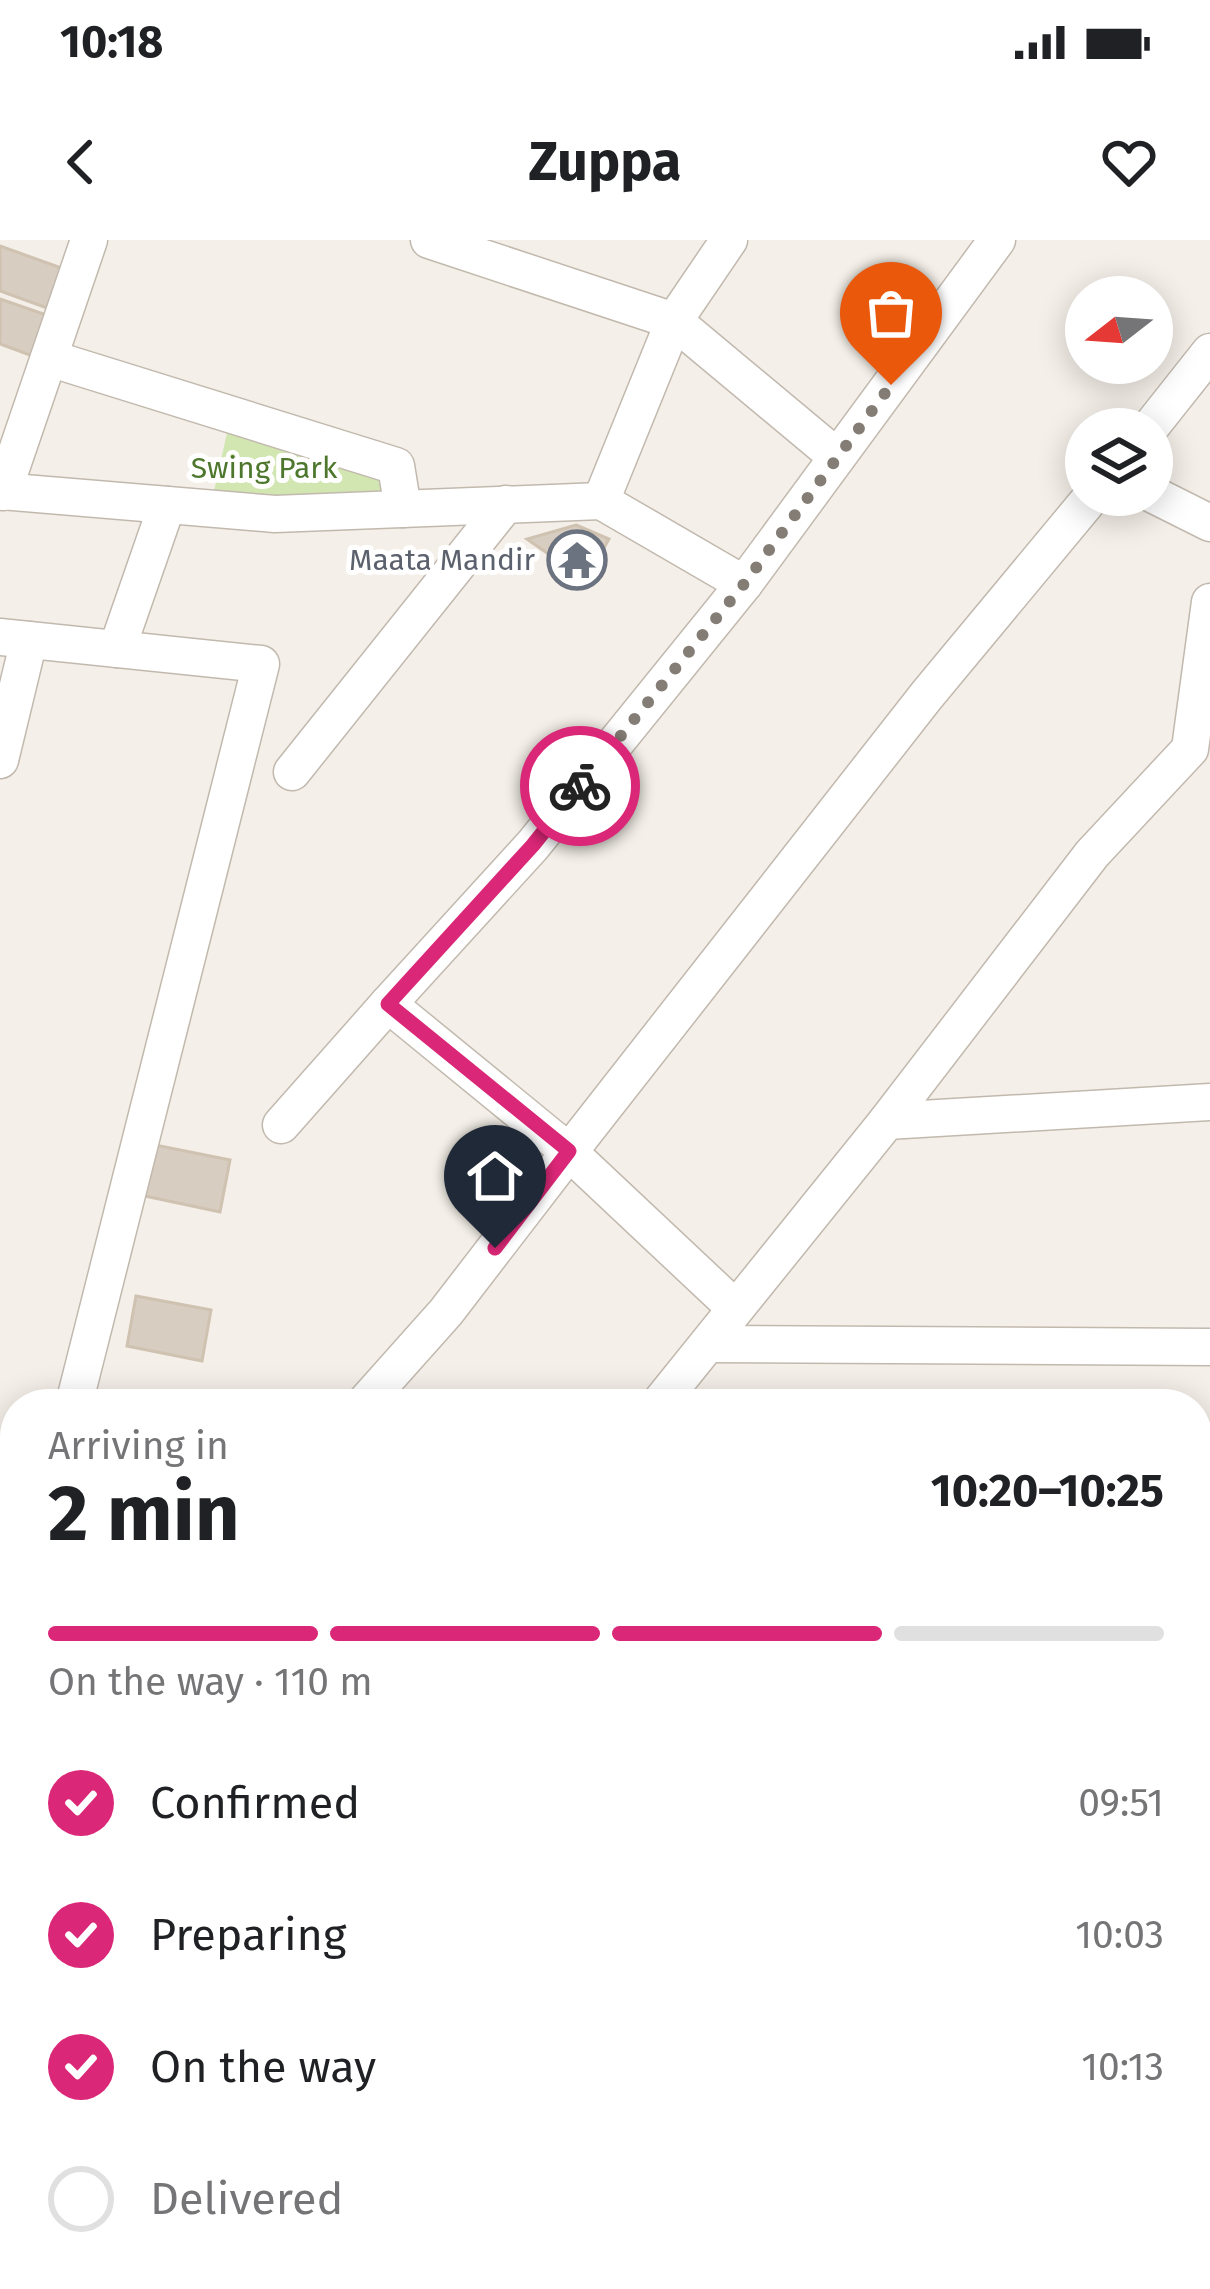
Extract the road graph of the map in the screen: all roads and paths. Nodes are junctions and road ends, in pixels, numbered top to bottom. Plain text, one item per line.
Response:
1 (89, 240) edge
2 (429, 240) edge
3 (729, 240) edge
4 (997, 240) edge
5 (674, 321) junction
6 (1210, 352) edge
7 (49, 358) junction
8 (1166, 408) edge
9 (838, 457) junction
10 (1, 492) edge
11 (601, 501) junction
12 (506, 504) junction
13 (1173, 504) edge
14 (167, 505) junction
15 (403, 508) junction
16 (1076, 516) edge
17 (1210, 523) edge
18 (744, 584) junction
19 (1210, 602) edge
20 (15, 638) edge
21 (117, 649) junction
22 (0, 760) edge
23 (292, 772) dead end
24 (1210, 772) edge
25 (1168, 775) junction
26 (388, 1004) junction
27 (1210, 1102) edge
28 (887, 1121) junction
29 (281, 1125) dead end
30 (569, 1151) junction
31 (735, 1308) junction
32 (710, 1344) junction
33 (1210, 1347) edge
34 (78, 1389) edge
35 (377, 1389) edge
36 (672, 1389) edge

1 - 7 street
2 - 5 street
3 - 5 street
4 - 9 street
5 - 9 street
5 - 11 street
6 - 8 street
7 - 10 street
7 - 15 street
9 - 18 street
10 - 14 street
11 - 12 street
11 - 18 street
12 - 15 street
12 - 23 street
13 - 17 street
14 - 15 street
14 - 21 street
16 - 30 street
18 - 26 street
19 - 25 street
20 - 21 street
20 - 22 street
21 - 34 street
24 - 25 street
25 - 28 street
26 - 29 street
26 - 30 street
27 - 28 street
28 - 31 street
30 - 31 street
30 - 35 street
31 - 32 street
32 - 33 street
32 - 36 street

